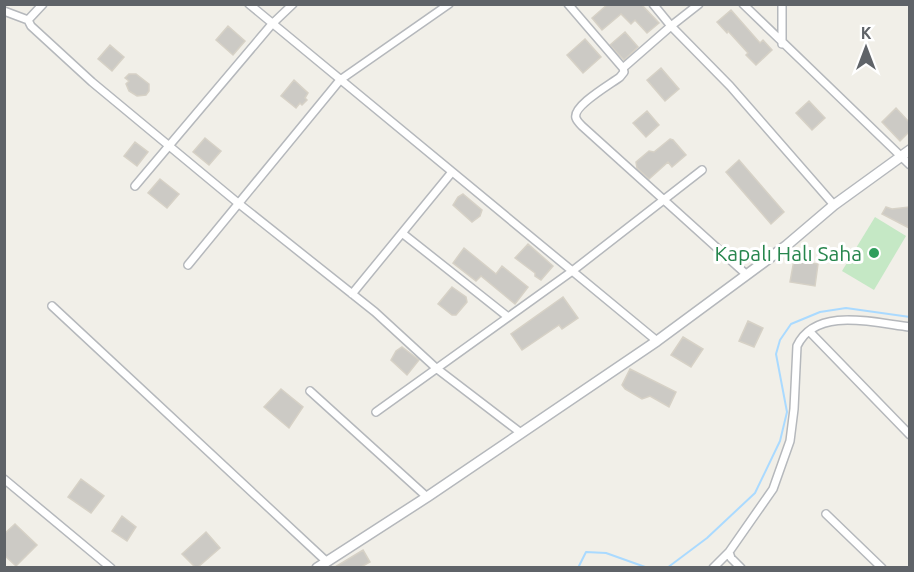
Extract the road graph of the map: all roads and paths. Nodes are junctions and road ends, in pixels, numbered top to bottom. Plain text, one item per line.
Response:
1 (43, 4) edge
2 (249, 4) edge
3 (293, 4) edge
4 (449, 4) edge
5 (568, 4) edge
6 (653, 4) edge
7 (699, 4) edge
8 (743, 4) edge
9 (782, 4) edge
10 (4, 10) edge
11 (28, 20) junction
12 (272, 24) junction
13 (671, 26) junction
14 (782, 44) junction
15 (623, 68) junction
16 (340, 80) junction
17 (170, 146) junction
18 (909, 150) edge
19 (901, 157) junction
20 (909, 165) edge
21 (702, 170) dead end
22 (452, 172) junction
23 (135, 186) dead end
24 (662, 200) junction
25 (238, 203) junction
26 (834, 205) junction
27 (402, 233) junction
28 (188, 265) dead end
29 (571, 272) junction
30 (747, 275) junction
31 (352, 294) junction
32 (52, 306) dead end
33 (508, 317) junction
34 (909, 327) edge
35 (809, 331) junction
36 (657, 341) junction
37 (436, 368) junction
38 (310, 391) dead end
39 (376, 412) dead end
40 (521, 433) junction
41 (909, 435) edge
42 (4, 478) edge
43 (427, 497) junction
44 (826, 514) dead end
45 (729, 552) junction
46 (326, 561) junction
47 (111, 567) edge
48 (317, 567) edge
49 (712, 567) edge
50 (741, 567) edge
51 (882, 567) edge

1 - 11 street
2 - 12 street
3 - 12 street
4 - 16 street
5 - 15 street
6 - 13 street
7 - 13 street
8 - 14 street
9 - 14 street
10 - 11 street
11 - 17 street
12 - 16 street
12 - 17 street
13 - 15 street
13 - 26 street
14 - 19 street
15 - 24 street
16 - 22 street
16 - 25 street
17 - 23 street
17 - 25 street
18 - 19 street
19 - 20 street
19 - 26 street
21 - 24 street
22 - 27 street
22 - 29 street
24 - 29 street
24 - 30 street
25 - 28 street
25 - 31 street
26 - 30 street
27 - 31 street
27 - 33 street
29 - 33 street
29 - 36 street
30 - 36 street
31 - 37 street
32 - 46 street
33 - 37 street
34 - 35 street
35 - 41 street
35 - 45 street
36 - 40 street
37 - 39 street
37 - 40 street
38 - 43 street
40 - 43 street
42 - 47 street
43 - 46 street
44 - 51 street
45 - 49 street
45 - 50 street
46 - 48 street

